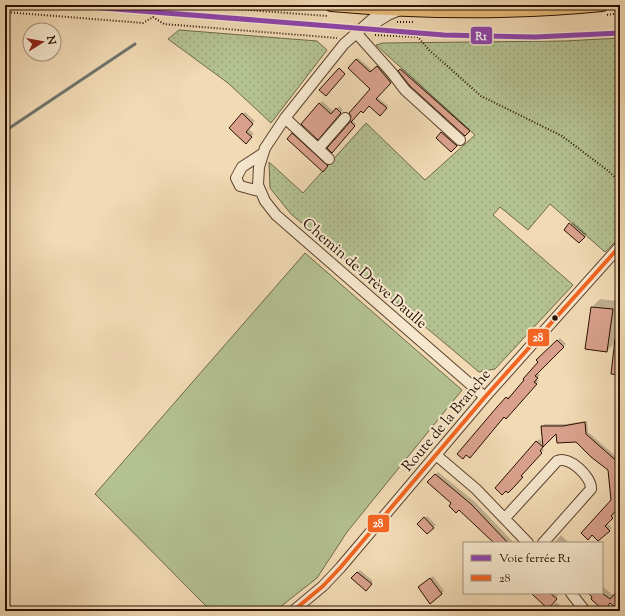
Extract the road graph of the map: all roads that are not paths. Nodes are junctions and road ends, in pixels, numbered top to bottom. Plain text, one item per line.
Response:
1 (602, 5) edge
2 (397, 7) edge
3 (332, 10) edge
4 (359, 36) junction
5 (331, 60) junction
6 (285, 118) junction
7 (345, 118) dead end
8 (460, 140) dead end
9 (318, 149) junction
10 (262, 154) junction
11 (329, 159) dead end
12 (260, 191) junction
13 (620, 246) edge
14 (485, 397) junction
15 (436, 455) junction
16 (505, 518) junction
17 (527, 542) edge
18 (544, 542) edge
19 (571, 594) edge
20 (293, 611) edge
21 (585, 611) edge

1 - 2 main road
2 - 3 main road
2 - 4 street
2 - 5 street
4 - 5 street
4 - 8 street
5 - 6 street
6 - 9 street
6 - 10 street
7 - 9 street
9 - 11 street
10 - 12 street, Chemin de Drève Daulle
10 - 12 street
12 - 14 street, Chemin de Drève Daulle
13 - 14 street, Route de la Branche
14 - 15 street, Route de la Branche
15 - 16 street
15 - 20 street, Route de la Branche
16 - 17 street
16 - 18 street
19 - 21 street

